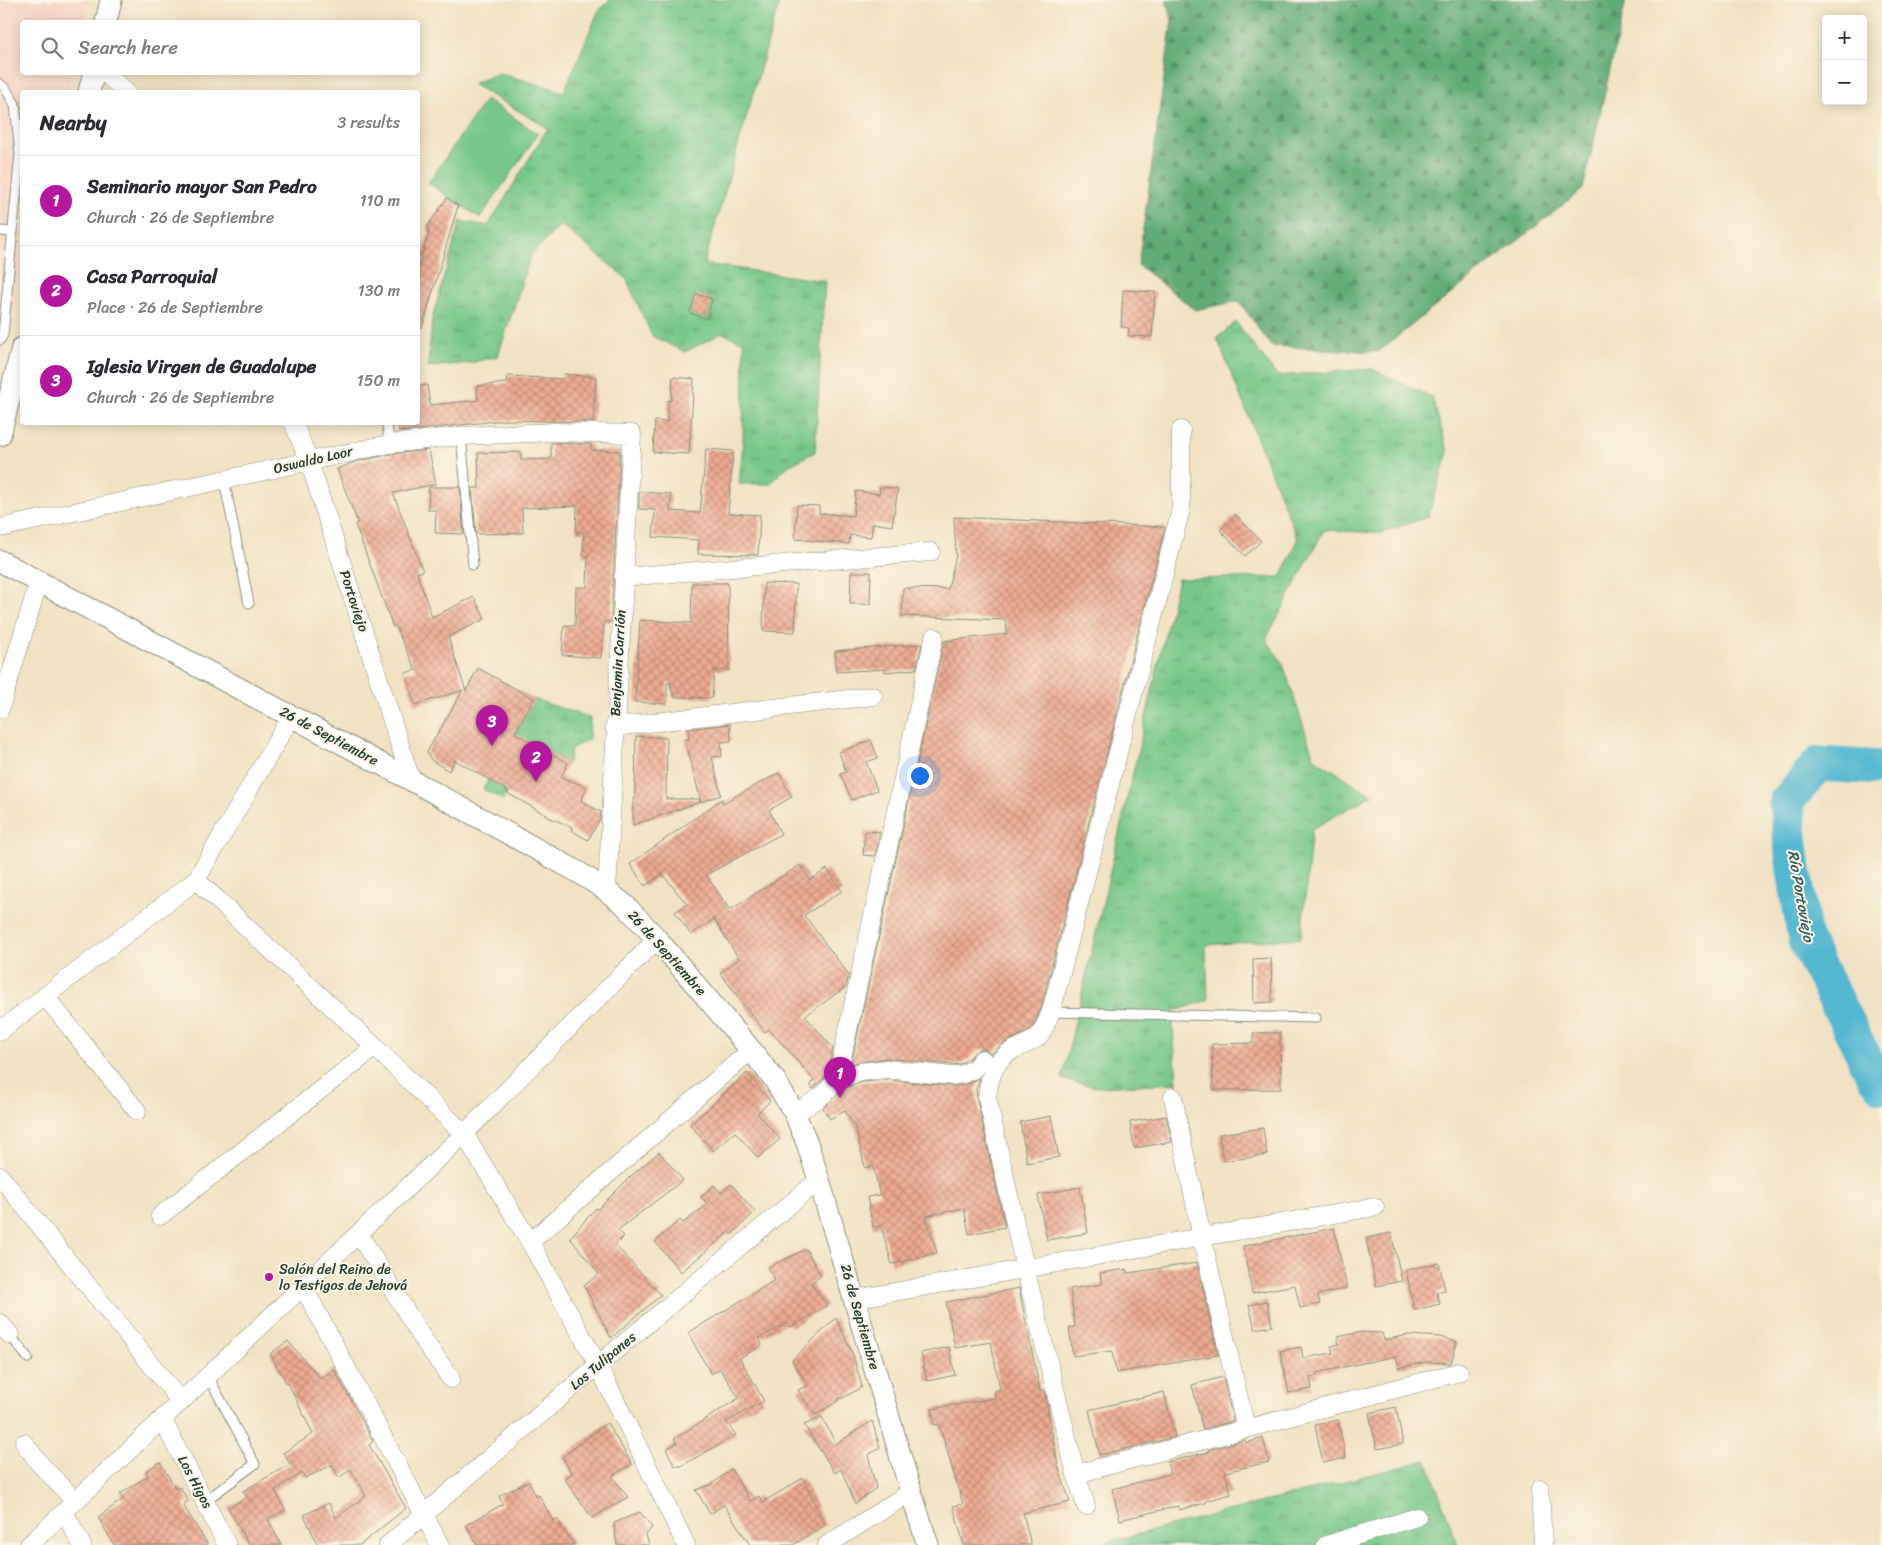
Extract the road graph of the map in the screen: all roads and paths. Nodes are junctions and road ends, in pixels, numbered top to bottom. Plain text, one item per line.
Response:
1 (112, 0) edge
2 (107, 20) edge
3 (93, 75) edge
4 (107, 75) edge
5 (0, 84) edge
6 (90, 90) edge
7 (124, 90) edge
8 (0, 231) edge
9 (13, 232) junction
10 (0, 340) edge
11 (20, 356) edge
12 (294, 425) edge
13 (387, 425) edge
14 (1181, 430) dead end
15 (632, 434) joint
16 (0, 435) edge
17 (461, 436) junction
18 (389, 444) junction
19 (310, 461) junction
20 (224, 480) junction
21 (0, 528) edge
22 (931, 552) dead end
23 (0, 560) edge
24 (473, 565) dead end
25 (623, 577) junction
26 (39, 581) junction
27 (249, 604) dead end
28 (934, 637) dead end
29 (873, 696) dead end
30 (0, 709) edge
31 (291, 716) junction
32 (614, 727) junction
33 (411, 780) junction
34 (196, 880) junction
35 (607, 891) junction
36 (657, 938) junction
37 (45, 996) junction
38 (1051, 1012) junction
39 (1316, 1018) dead end
40 (0, 1031) edge
41 (375, 1047) junction
42 (751, 1050) junction
43 (982, 1059) dead end
44 (837, 1080) junction
45 (1173, 1097) dead end
46 (137, 1111) dead end
47 (795, 1114) junction
48 (464, 1134) junction
49 (0, 1176) edge
50 (819, 1180) junction
51 (1375, 1207) dead end
52 (160, 1216) dead end
53 (359, 1234) junction
54 (1202, 1237) junction
55 (530, 1242) junction
56 (1025, 1268) junction
57 (303, 1286) junction
58 (855, 1299) junction
59 (5, 1329) edge
60 (28, 1358) dead end
61 (598, 1364) junction
62 (1459, 1372) dead end
63 (208, 1376) junction
64 (451, 1379) dead end
65 (181, 1402) junction
66 (162, 1419) junction
67 (1246, 1429) junction
68 (24, 1443) dead end
69 (1076, 1474) junction
70 (1540, 1489) dead end
71 (911, 1492) junction
72 (205, 1501) junction
73 (70, 1506) junction
74 (1086, 1506) dead end
75 (424, 1516) junction
76 (1417, 1517) dead end
77 (29, 1545) edge
78 (82, 1545) edge
79 (227, 1545) edge
80 (388, 1545) edge
81 (440, 1545) edge
82 (686, 1545) edge
83 (827, 1545) edge
84 (928, 1545) edge
85 (1326, 1545) edge
86 (1543, 1545) edge

1 - 2 street
3 - 6 street
4 - 7 street
5 - 9 lane
8 - 9 lane
9 - 10 lane
11 - 16 street
12 - 19 street, Portoviejo
13 - 18 lane
14 - 38 street
15 - 17 street, Oswaldo Loor
15 - 25 street, Benjamin Carrión
17 - 18 street, Oswaldo Loor
17 - 24 lane
18 - 19 street, Oswaldo Loor
19 - 20 street, Oswaldo Loor
19 - 33 street, Portoviejo
20 - 21 street, Oswaldo Loor
20 - 27 lane
22 - 25 street
23 - 26 street, 26 de Septiembre
25 - 32 street, Benjamin Carrión
26 - 30 street
26 - 31 street, 26 de Septiembre
28 - 44 street
29 - 32 street
31 - 33 street, 26 de Septiembre
31 - 34 street
32 - 35 street, Benjamin Carrión
33 - 35 street, 26 de Septiembre
34 - 37 street
34 - 41 street
35 - 36 street, 26 de Septiembre
36 - 42 street, 26 de Septiembre
36 - 48 street
37 - 40 street
37 - 46 street
38 - 39 lane
38 - 56 street
41 - 48 street
41 - 52 street
42 - 47 street, 26 de Septiembre
42 - 55 street
43 - 44 street
44 - 47 street
45 - 54 street
47 - 50 street, 26 de Septiembre
48 - 53 street
48 - 55 street
49 - 65 street
50 - 58 street, 26 de Septiembre
50 - 61 street, Los Tulipanes
51 - 54 street
53 - 57 street
53 - 64 street
54 - 56 street
54 - 67 street
55 - 61 street
56 - 58 street
56 - 69 street
57 - 63 street
57 - 75 street
58 - 71 street, 26 de Septiembre
59 - 60 lane
61 - 75 street, Los Tulipanes
61 - 82 street
62 - 67 street
63 - 65 street
63 - 72 lane
65 - 66 street
66 - 72 street, Los Higos
66 - 73 street
67 - 69 street
68 - 73 street
69 - 74 street
70 - 86 street
71 - 83 street
71 - 84 street, 26 de Septiembre
72 - 79 street, Los Higos
73 - 77 street
73 - 78 street
75 - 80 street, Los Tulipanes
75 - 81 street
76 - 85 street

